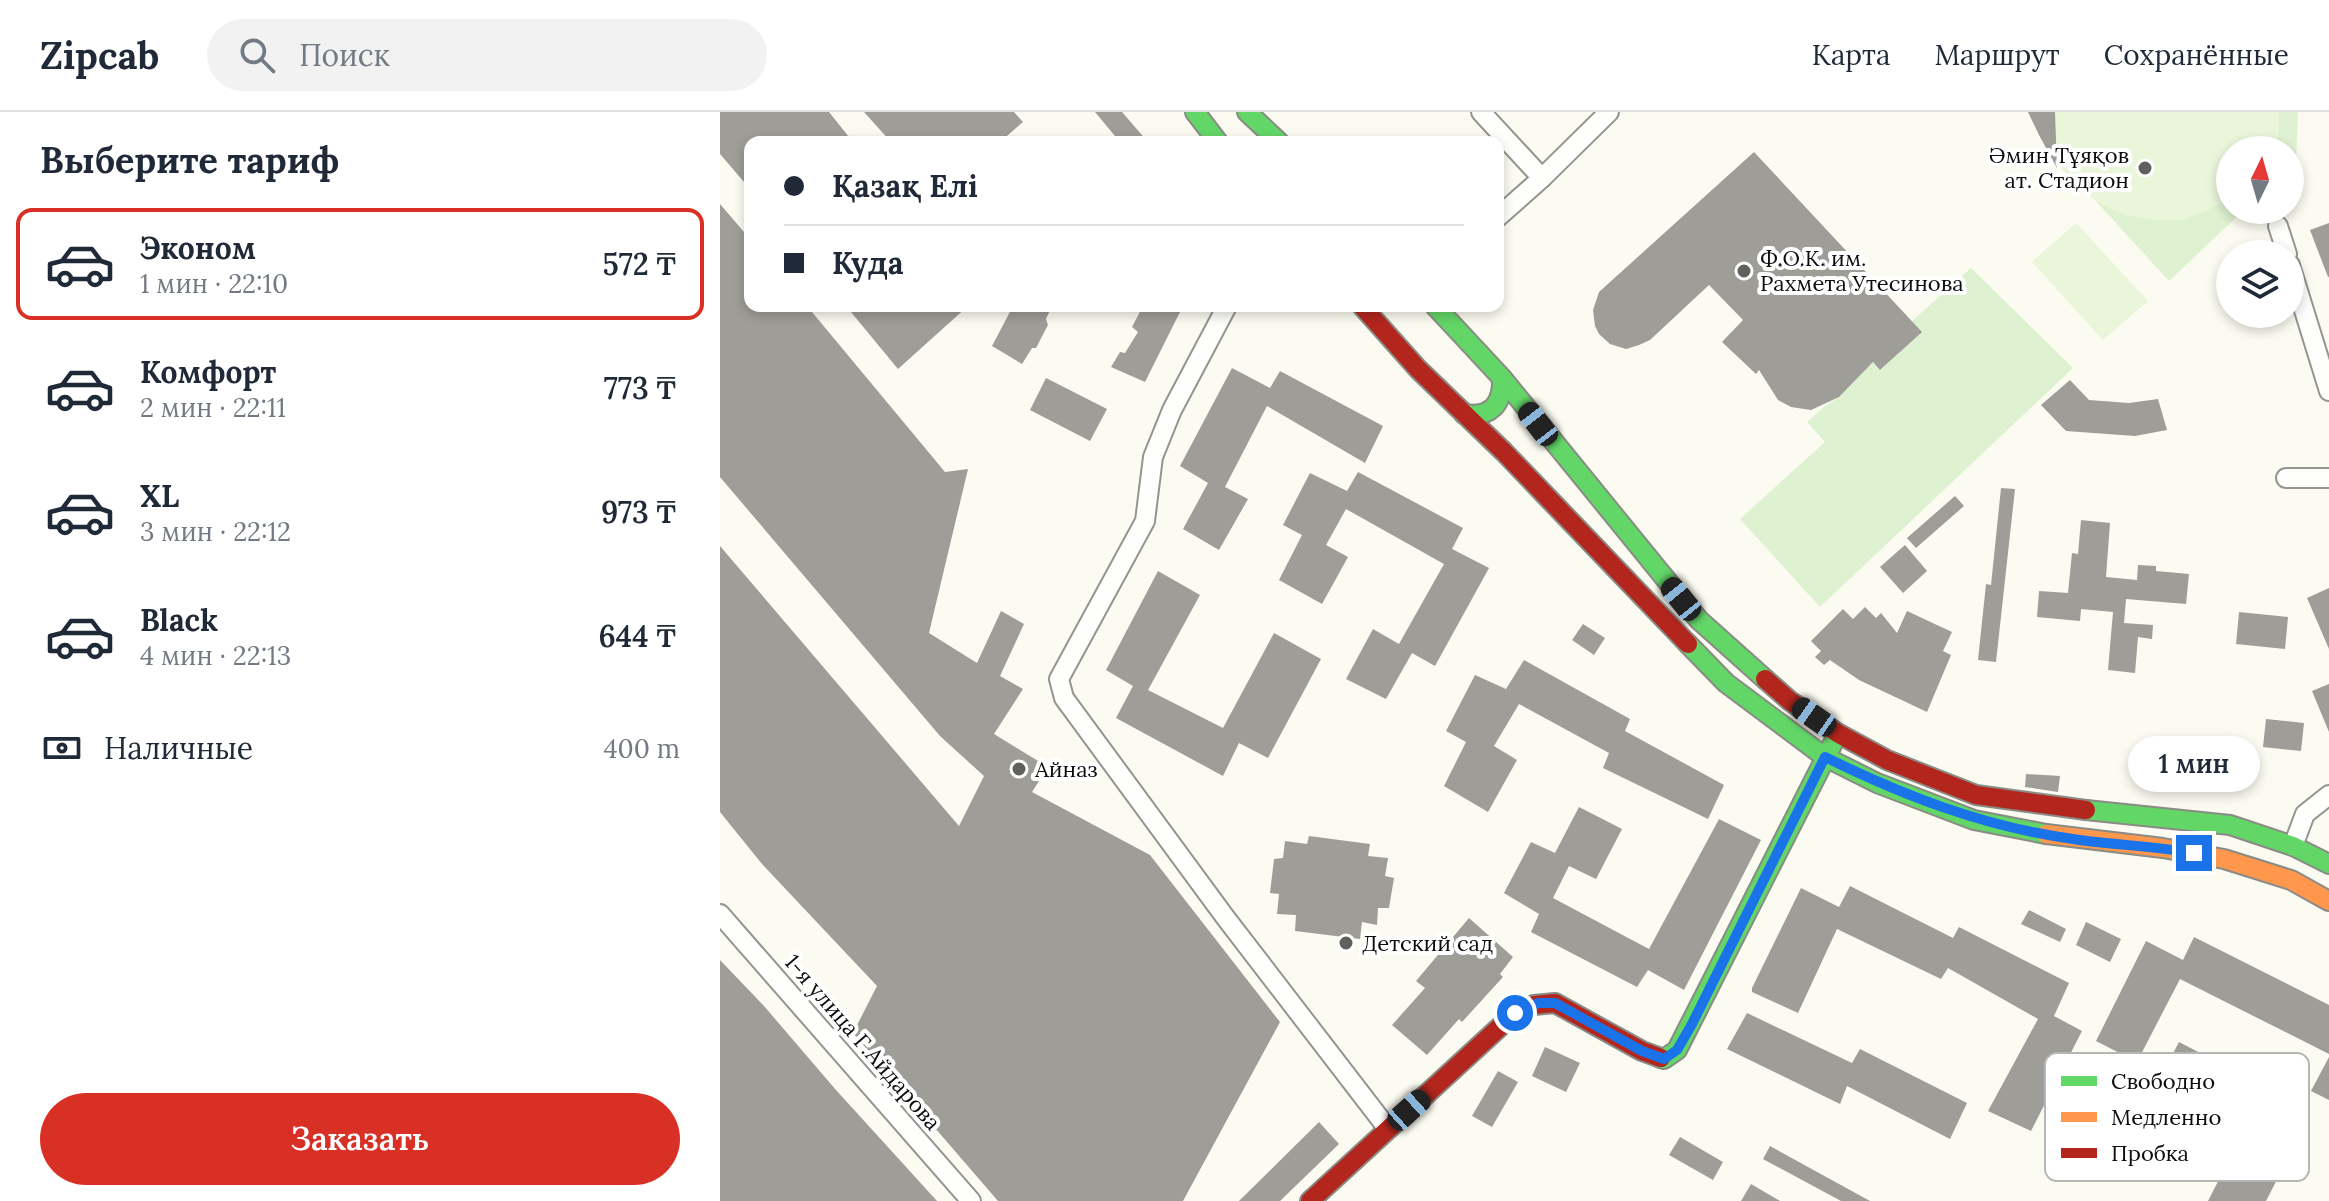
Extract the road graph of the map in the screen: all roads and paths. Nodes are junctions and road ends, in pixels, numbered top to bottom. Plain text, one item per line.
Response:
1 (1195, 112) edge
2 (1247, 112) edge
3 (1481, 112) edge
4 (1609, 112) edge
5 (1213, 136) edge
6 (1273, 136) edge
7 (1503, 136) edge
8 (1504, 137) edge
9 (1542, 178) junction
10 (1504, 212) edge
11 (2278, 226) dead end
12 (2282, 240) edge
13 (2304, 310) edge
14 (1224, 312) edge
15 (1367, 312) edge
16 (1441, 312) edge
17 (1502, 378) junction
18 (2329, 391) edge
19 (1464, 414) junction
20 (2286, 478) dead end
21 (2329, 478) edge
22 (1839, 734) junction
23 (1825, 757) junction
24 (2329, 795) edge
25 (2293, 846) junction
26 (2329, 864) edge
27 (2329, 901) edge
28 (720, 914) edge
29 (727, 938) edge
30 (1388, 1129) junction
31 (971, 1201) edge
32 (1310, 1201) edge

1 - 5 street
2 - 6 street
3 - 7 street
4 - 9 street
8 - 9 street
9 - 10 street
11 - 12 street
13 - 18 street
14 - 30 street
15 - 19 street
16 - 17 street
17 - 19 street
17 - 22 street
19 - 23 street
20 - 21 street
22 - 23 street
22 - 25 street
23 - 27 street
23 - 30 street
24 - 25 street
25 - 26 street
28 - 29 street, 1-я улица Г.Айдарова
29 - 31 street, 1-я улица Г.Айдарова
30 - 32 street

